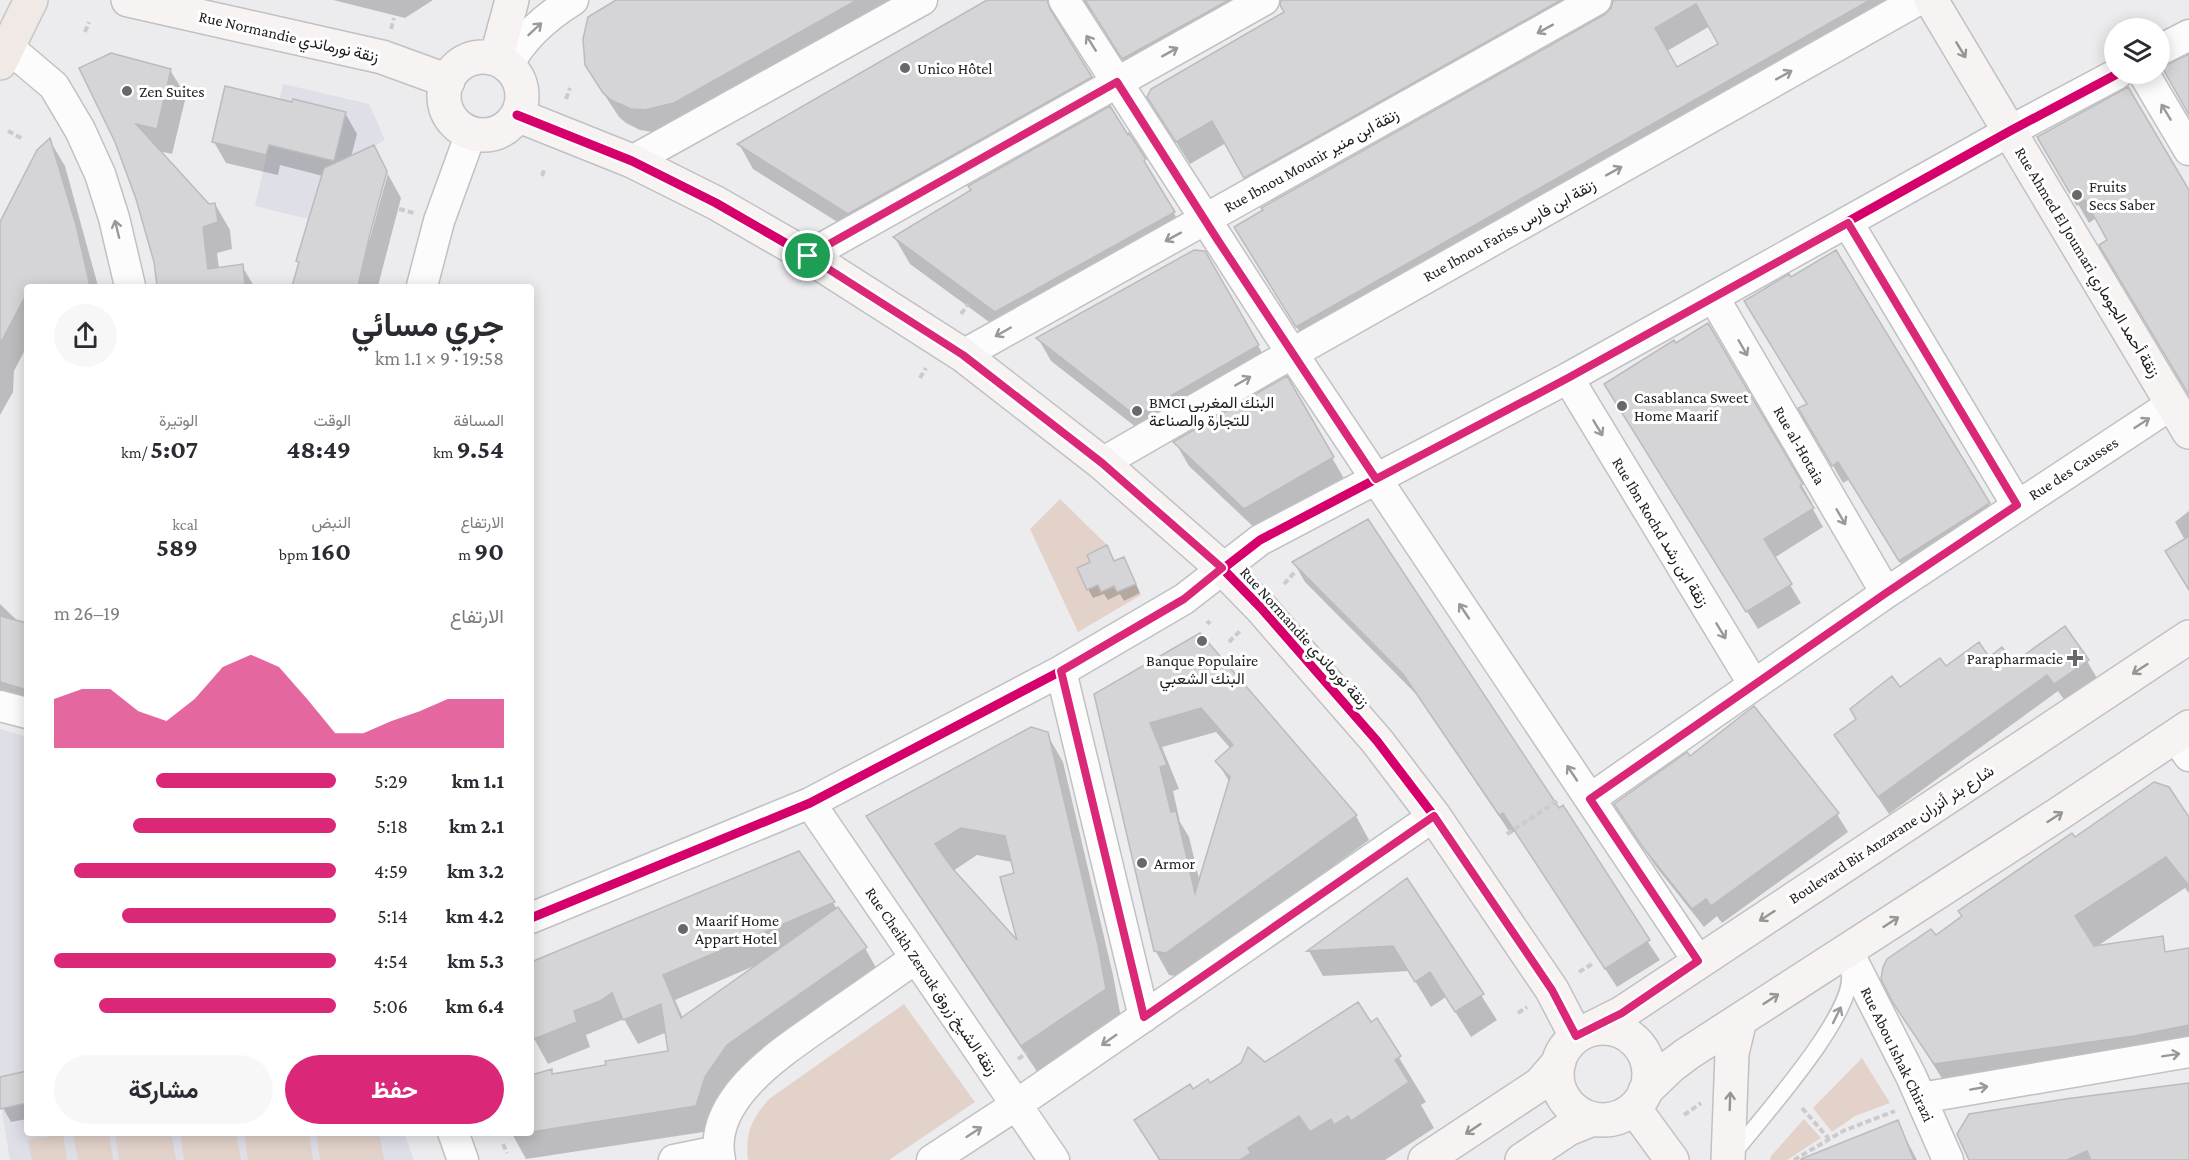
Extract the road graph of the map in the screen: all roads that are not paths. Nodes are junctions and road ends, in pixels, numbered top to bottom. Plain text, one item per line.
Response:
1 (31, 0) edge
2 (128, 0) edge
3 (512, 0) edge
4 (573, 0) edge
5 (922, 0) edge
6 (1064, 0) edge
7 (1264, 0) edge
8 (1596, 0) edge
9 (1918, 0) edge
10 (1931, 0) edge
11 (2189, 34) edge
12 (2170, 44) edge
13 (4, 55) edge
14 (502, 62) junction
15 (2104, 80) edge
16 (448, 81) junction
17 (1117, 82) junction
18 (2150, 84) edge
19 (517, 115) junction
20 (2010, 131) junction
21 (471, 133) junction
22 (2189, 150) edge
23 (632, 161) junction
24 (1204, 220) junction
25 (1848, 223) junction
26 (808, 256) junction
27 (129, 284) edge
28 (423, 284) edge
29 (1714, 298) junction
30 (1292, 353) junction
31 (963, 355) junction
32 (1568, 378) junction
33 (2172, 404) junction
34 (2189, 432) edge
35 (1102, 463) junction
36 (1376, 479) junction
37 (2017, 505) junction
38 (1222, 568) junction
39 (1886, 593) junction
40 (2189, 637) edge
41 (1061, 671) junction
42 (1754, 685) junction
43 (0, 706) edge
44 (24, 712) edge
45 (2184, 740) edge
46 (1576, 798) junction
47 (810, 803) junction
48 (1434, 816) junction
49 (534, 917) edge
50 (1844, 952) junction
51 (916, 958) junction
52 (1698, 961) junction
53 (1144, 1017) junction
54 (1740, 1020) junction
55 (1576, 1042) junction
56 (2189, 1052) edge
57 (1640, 1100) junction
58 (1912, 1103) junction
59 (1016, 1104) junction
60 (1593, 1119) junction
61 (454, 1136) edge
62 (719, 1155) edge
63 (463, 1160) edge
64 (674, 1160) edge
65 (932, 1160) edge
66 (1054, 1160) edge
67 (1425, 1160) edge
68 (1522, 1160) edge
69 (1671, 1160) edge
70 (1728, 1160) edge
71 (1948, 1160) edge

1 - 13 main road
2 - 16 street, Rue Normandie زنقة نورماندي
3 - 14 street
14 -> 4 street
5 - 23 street
17 -> 6 street
17 -> 7 street
8 -> 24 street, Rue Ibnou Mounir زنقة ابن منير
30 -> 9 street, Rue Ibnou Fariss زنقة ابن فارس
10 -> 20 street, Rue Ahmed El Joumari زنقة أحمد الجوماري
11 - 12 street
27 -> 13 street
14 - 16 street
14 - 19 street
15 - 20 street
16 - 21 street
17 - 24 street
17 - 26 street
22 -> 18 street
19 - 21 street
19 - 23 street, Rue Normandie زنقة نورماندي
20 - 25 street
20 - 33 street, Rue Ahmed El Joumari زنقة أحمد الجوماري
21 - 28 street
23 - 26 street, Rue Normandie زنقة نورماندي
24 - 30 street
24 -> 31 street, Rue Ibnou Mounir زنقة ابن منير
25 - 29 street
25 - 37 street
26 - 31 street, Rue Normandie زنقة نورماندي
29 - 32 street
29 -> 39 street, Rue al-Hotaia
35 -> 30 street, Rue Ibnou Fariss زنقة ابن فارس
30 - 36 street
31 - 35 street, Rue Normandie زنقة نورماندي
32 - 36 street
32 -> 42 street, Rue Ibn Rochd زنقة ابن رشد
33 - 34 street, Rue Ahmed El Joumari زنقة أحمد الجوماري
37 -> 33 street, Rue des Causses
35 - 38 street, Rue Normandie زنقة نورماندي
36 - 38 street
46 -> 36 street
37 - 39 street, Rue des Causses
38 - 41 street
38 - 48 street, Rue Normandie زنقة نورماندي
39 - 42 street, Rue des Causses
40 -> 52 street, Boulevard Bir Anzarane شارع بئر أنزران
41 - 47 street
41 - 53 street
42 - 46 street, Rue des Causses
43 - 44 street
50 -> 45 street
46 - 52 street
47 - 49 street
47 - 51 street, Rue Cheikh Zerouk زنقة الشيخ زروق
48 - 53 street
48 - 55 street, Rue Normandie زنقة نورماندي
54 -> 50 street
50 - 58 street, Rue Abou Ishak Chirazi
70 -> 50 lane
51 - 59 street, Rue Cheikh Zerouk زنقة الشيخ زروق
51 - 62 street
52 - 55 street, Boulevard Bir Anzarane شارع بئر أنزران
53 -> 59 street
54 - 57 street
70 -> 54 street
55 - 57 street
55 - 60 street
55 -> 67 street, Boulevard Bir Anzarane شارع بئر أنزران
58 -> 56 street
57 - 60 street
57 - 69 street
58 - 71 street, Rue Abou Ishak Chirazi
65 -> 59 street
59 - 66 street, Rue Cheikh Zerouk زنقة الشيخ زروق
60 - 68 street
61 - 63 street
62 - 64 street

